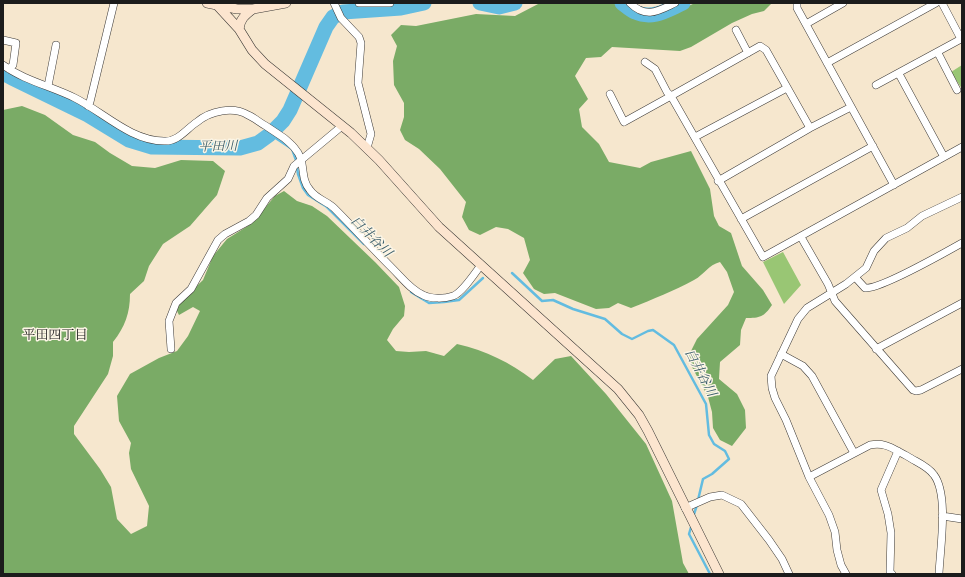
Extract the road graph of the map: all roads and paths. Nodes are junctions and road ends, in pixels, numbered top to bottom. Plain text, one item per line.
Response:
1 (114, 3) edge
2 (286, 3) edge
3 (334, 3) edge
4 (359, 3) edge
5 (390, 3) edge
6 (630, 3) edge
7 (675, 3) edge
8 (797, 3) edge
9 (843, 3) edge
10 (936, 3) edge
11 (942, 3) edge
12 (210, 4) edge
13 (253, 9) junction
14 (806, 24) junction
15 (239, 29) junction
16 (736, 30) dead end
17 (3, 40) edge
18 (56, 45) dead end
19 (748, 53) junction
20 (938, 53) junction
21 (644, 62) dead end
22 (827, 63) junction
23 (6, 68) edge
24 (899, 74) junction
25 (876, 85) dead end
26 (48, 86) junction
27 (787, 88) junction
28 (957, 90) dead end
29 (610, 94) dead end
30 (671, 96) junction
31 (88, 106) junction
32 (851, 108) junction
33 (342, 126) junction
34 (810, 128) junction
35 (695, 137) junction
36 (873, 146) junction
37 (962, 147) edge
38 (367, 148) junction
39 (944, 157) junction
40 (301, 160) junction
41 (718, 180) junction
42 (894, 185) junction
43 (962, 197) edge
44 (741, 219) junction
45 (801, 236) junction
46 (962, 243) edge
47 (482, 265) junction
48 (855, 277) junction
49 (832, 294) junction
50 (962, 303) edge
51 (171, 349) dead end
52 (876, 349) junction
53 (781, 354) junction
54 (962, 369) edge
55 (898, 451) junction
56 (854, 453) junction
57 (809, 477) junction
58 (685, 508) junction
59 (942, 516) junction
60 (962, 518) edge
61 (719, 574) edge
62 (789, 574) edge
63 (846, 574) edge
64 (892, 574) edge
65 (939, 574) edge

1 - 31 street
2 - 13 street
3 - 38 street
4 - 5 street
6 - 7 street
8 - 14 street
9 - 14 street
10 - 22 street
11 - 20 street
12 - 13 street
12 - 15 street
13 - 15 street
14 - 22 street
15 - 33 street
16 - 19 street
17 - 23 street
18 - 26 street
19 - 27 street
19 - 30 street
20 - 24 street
20 - 28 street
21 - 30 street
22 - 32 street
23 - 26 street
24 - 25 street
24 - 39 street
26 - 31 street
27 - 34 street
27 - 35 street
29 - 30 street
30 - 35 street
31 - 40 street
32 - 34 street
32 - 36 street
33 - 38 street
33 - 40 street
34 - 41 street
35 - 41 street
36 - 42 street
36 - 44 street
37 - 39 street
38 - 47 street
39 - 42 street
40 - 47 street
40 - 51 street
41 - 44 street
42 - 45 street
43 - 48 street
44 - 45 street
45 - 49 street
46 - 48 street
47 - 58 street
48 - 49 street
49 - 52 street
49 - 53 street
50 - 52 street
52 - 54 street
53 - 56 street
53 - 57 street
55 - 56 street
55 - 59 street
55 - 64 street
56 - 57 street
57 - 63 street
58 - 61 street
58 - 62 street
59 - 60 street
59 - 65 street

